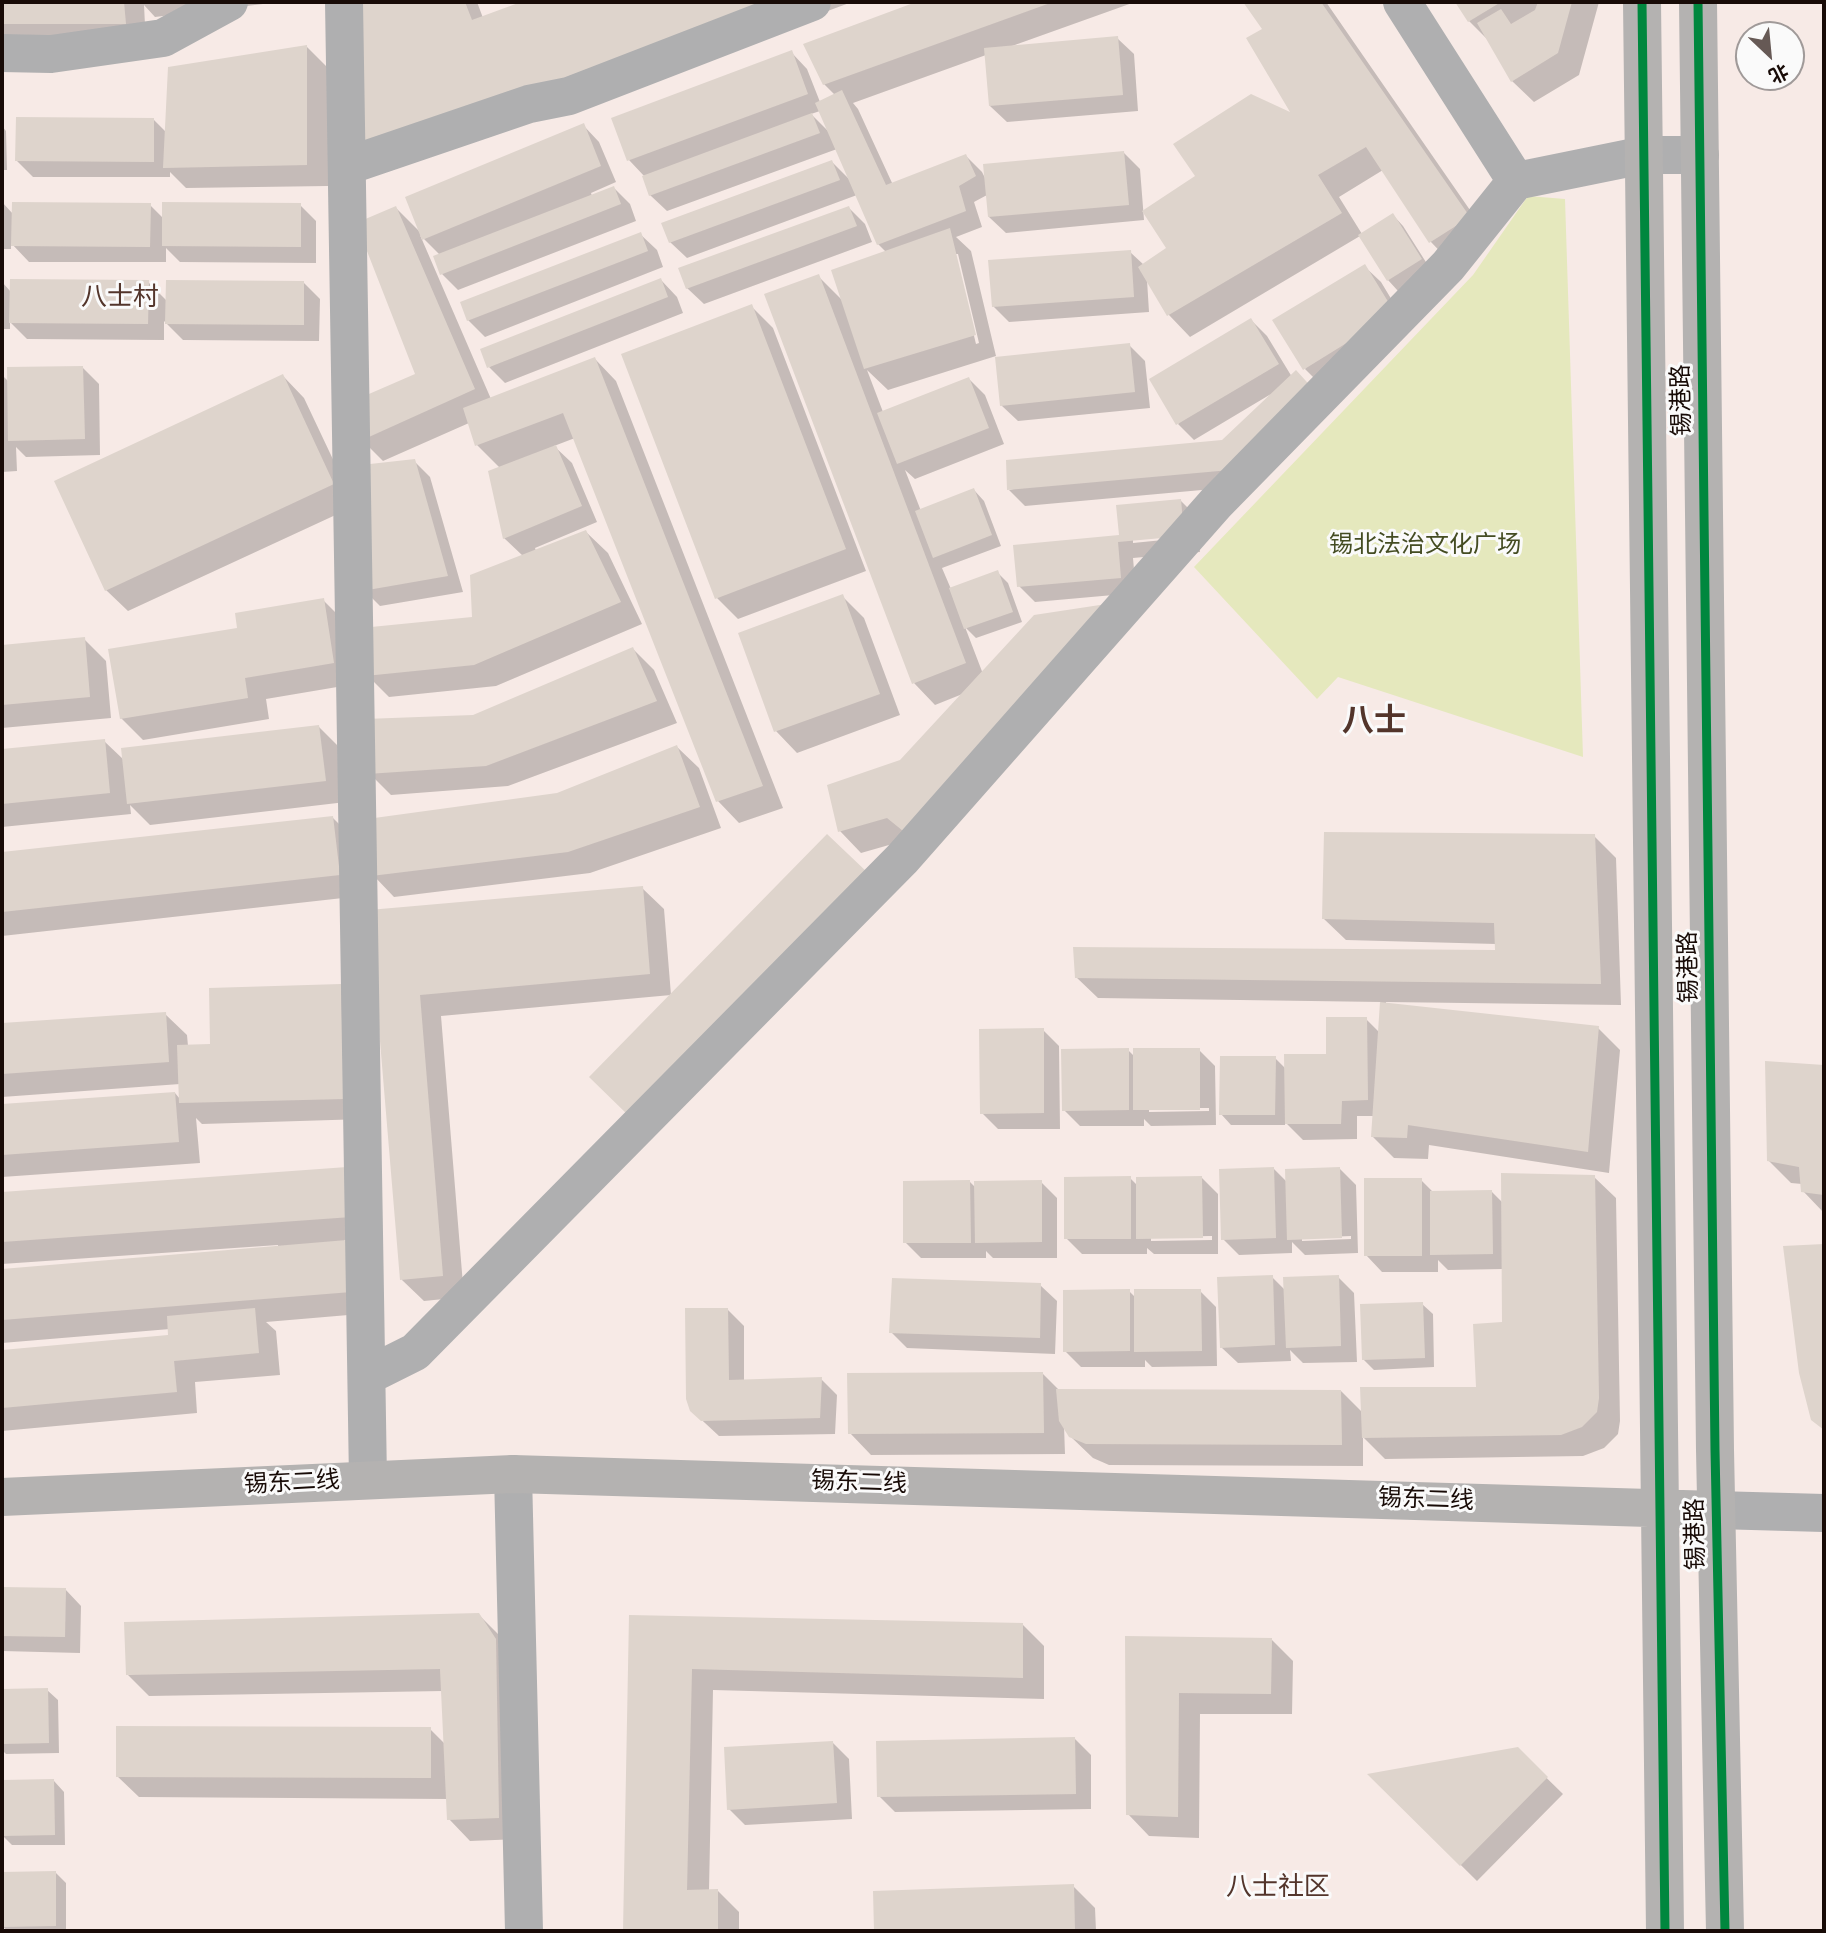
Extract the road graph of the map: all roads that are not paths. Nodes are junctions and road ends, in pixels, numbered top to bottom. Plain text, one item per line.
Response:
1 (229, 2) edge
2 (344, 2) edge
3 (812, 2) edge
4 (1402, 2) edge
5 (1642, 2) edge
6 (1698, 2) edge
7 (2, 53) edge
8 (1644, 155) junction
9 (1700, 155) junction
10 (347, 166) junction
11 (1516, 181) junction
12 (367, 1376) junction
13 (513, 1474) junction
14 (368, 1480) junction
15 (2, 1497) edge
16 (1660, 1508) junction
17 (1716, 1510) junction
18 (1824, 1513) edge
19 (524, 1931) edge
20 (1665, 1931) edge
21 (1725, 1931) edge

1 - 7 street
2 - 10 street
3 - 10 street
4 - 11 street
5 - 8 main road, 锡港路
6 - 9 main road, 锡港路
8 - 9 street
8 - 11 street
8 - 16 main road, 锡港路
9 - 17 main road, 锡港路
10 - 12 street
11 - 12 street
12 - 14 street
13 - 14 main road, 锡东二线
13 - 16 main road, 锡东二线
13 - 19 street
14 - 15 main road, 锡东二线
16 - 17 main road, 锡东二线
16 - 20 main road, 锡港路
17 - 18 street
17 - 21 main road, 锡港路

